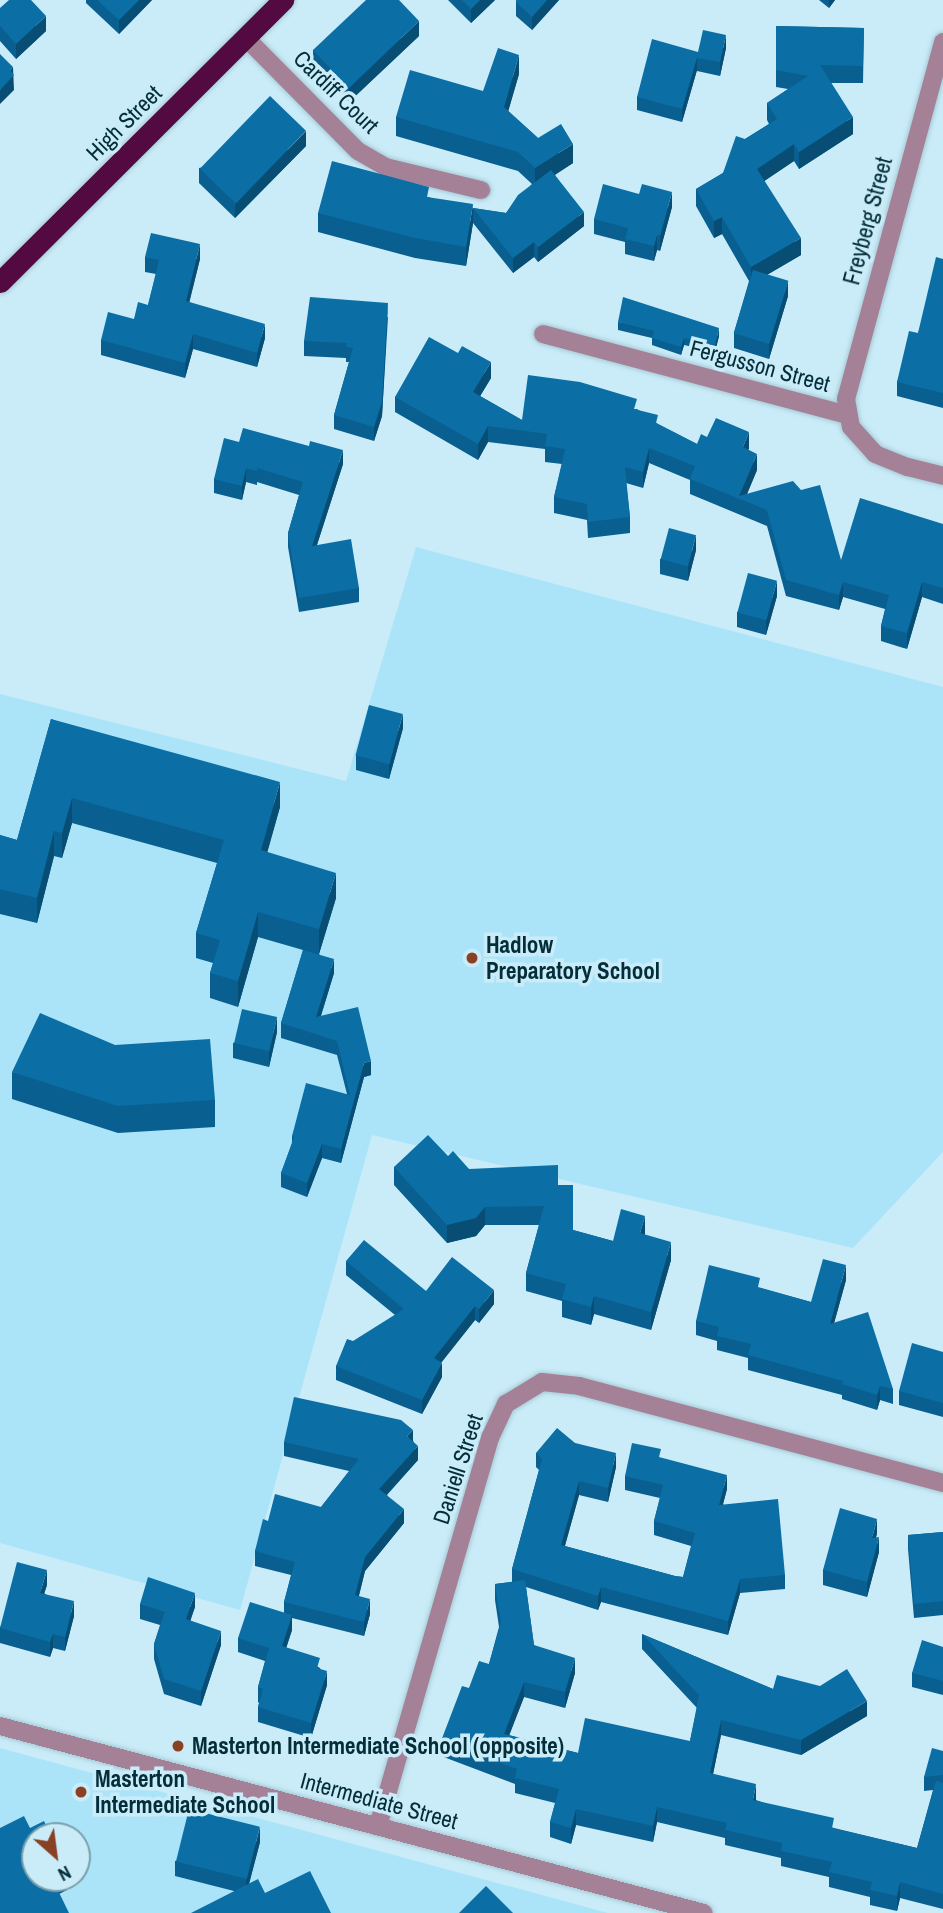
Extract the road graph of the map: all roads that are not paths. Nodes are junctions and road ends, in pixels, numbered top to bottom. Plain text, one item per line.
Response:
1 (283, 0) edge
2 (246, 38) junction
3 (943, 42) edge
4 (481, 190) dead end
5 (0, 282) edge
6 (543, 334) dead end
7 (847, 415) junction
8 (943, 476) edge
9 (943, 1483) edge
10 (0, 1726) edge
11 (378, 1826) junction
12 (704, 1913) edge

1 - 2 highway, High Street
2 - 4 street, Cardiff Court
2 - 5 highway, High Street
3 - 7 street, Freyberg Street
6 - 7 street, Fergusson Street
7 - 8 street, Fergusson Street
9 - 11 street, Daniell Street
10 - 11 street, Intermediate Street
11 - 12 street, Intermediate Street

